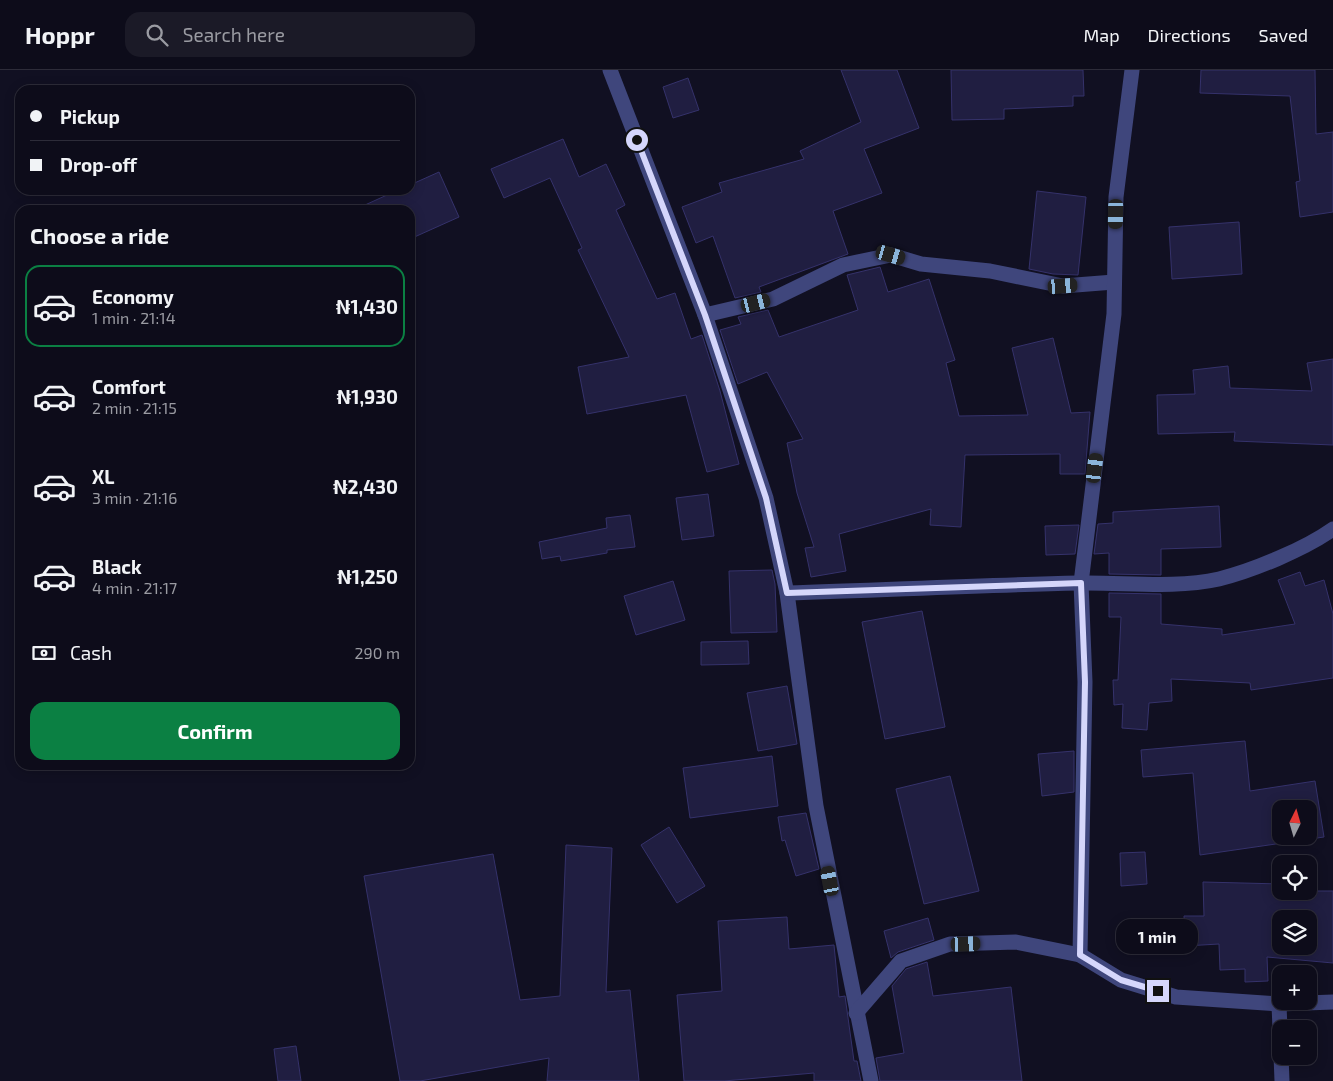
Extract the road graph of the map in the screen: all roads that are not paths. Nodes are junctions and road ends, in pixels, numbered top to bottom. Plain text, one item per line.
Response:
1 (610, 70) edge
2 (1132, 70) edge
3 (1114, 282) junction
4 (705, 315) junction
5 (1333, 529) edge
6 (1081, 583) junction
7 (787, 593) junction
8 (1080, 955) junction
9 (1333, 1002) edge
10 (1317, 1003) edge
11 (1272, 1004) edge
12 (1279, 1010) edge
13 (856, 1013) junction
14 (872, 1081) edge
15 (1282, 1081) edge

1 - 4 street
2 - 3 street
3 - 4 street
3 - 6 street
4 - 7 street
5 - 6 street
6 - 7 street
6 - 8 street
7 - 13 street
8 - 11 street
8 - 13 street
9 - 10 street
12 - 15 street
13 - 14 street

